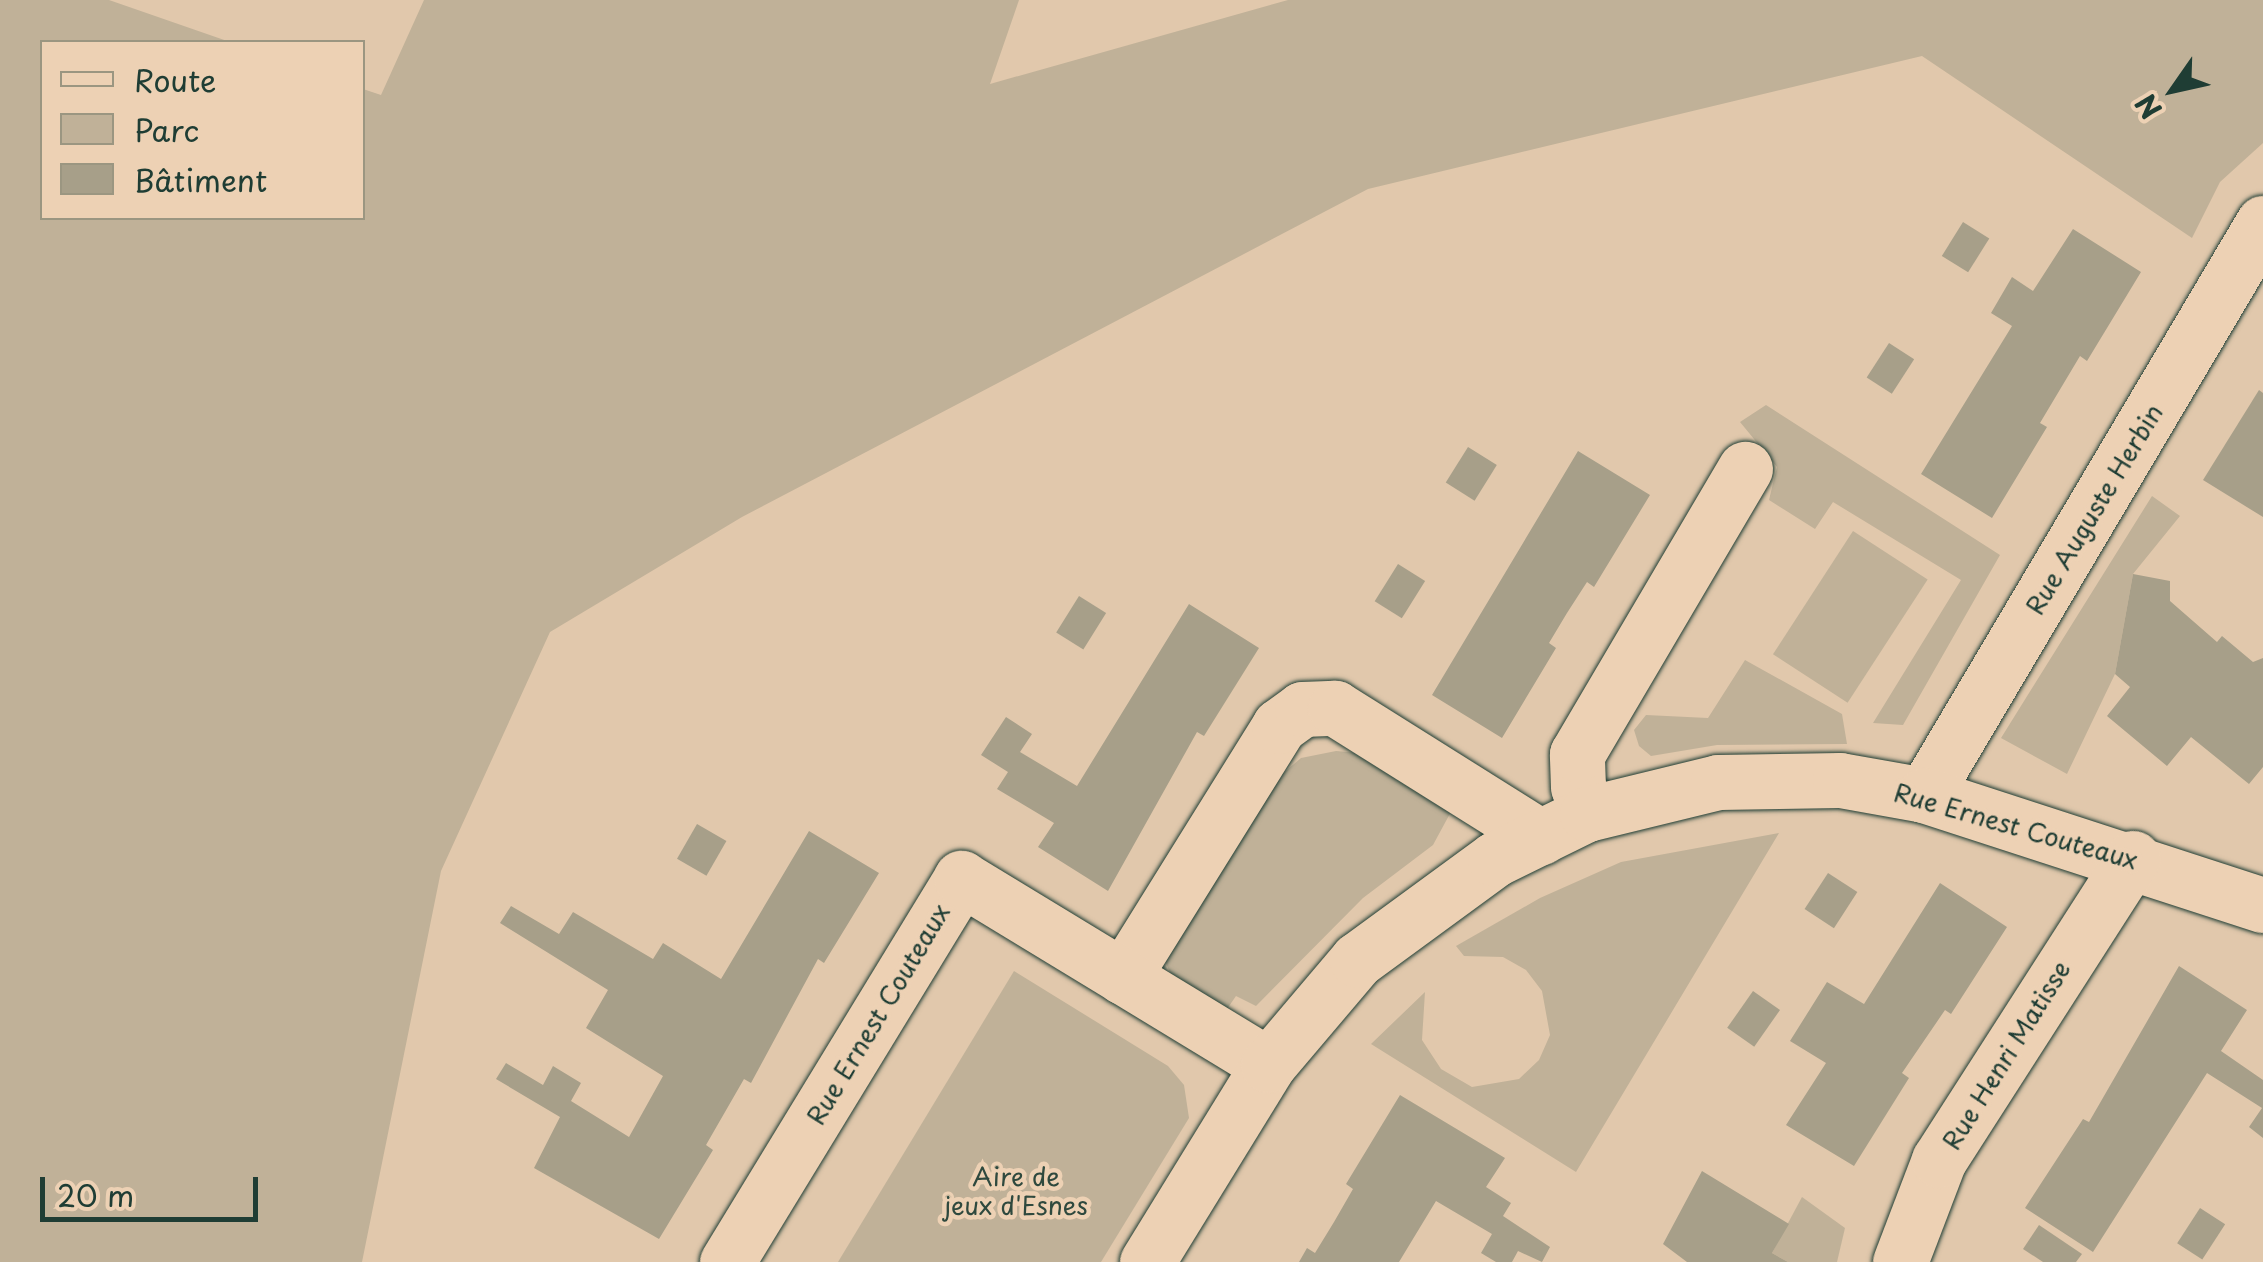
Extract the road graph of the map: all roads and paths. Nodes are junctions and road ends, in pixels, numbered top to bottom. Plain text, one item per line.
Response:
1 (2263, 223) edge
2 (1745, 469) dead end
3 (1924, 795) junction
4 (1564, 826) junction
5 (2133, 858) junction
6 (2263, 905) edge
7 (1123, 978) junction
8 (1268, 1065) junction
9 (727, 1262) edge
10 (1146, 1262) edge
11 (1900, 1262) edge

1 - 3 street, Rue Auguste Herbin
2 - 4 street
3 - 4 street, Rue Ernest Couteaux
3 - 5 street, Rue Ernest Couteaux
4 - 7 street
4 - 8 street, Rue Ernest Couteaux
5 - 6 street, Rue Ernest Couteaux
5 - 11 street, Rue Henri Matisse
7 - 8 street, Rue Ernest Couteaux
7 - 9 street, Rue Ernest Couteaux
8 - 10 street, Rue Ernest Couteaux

